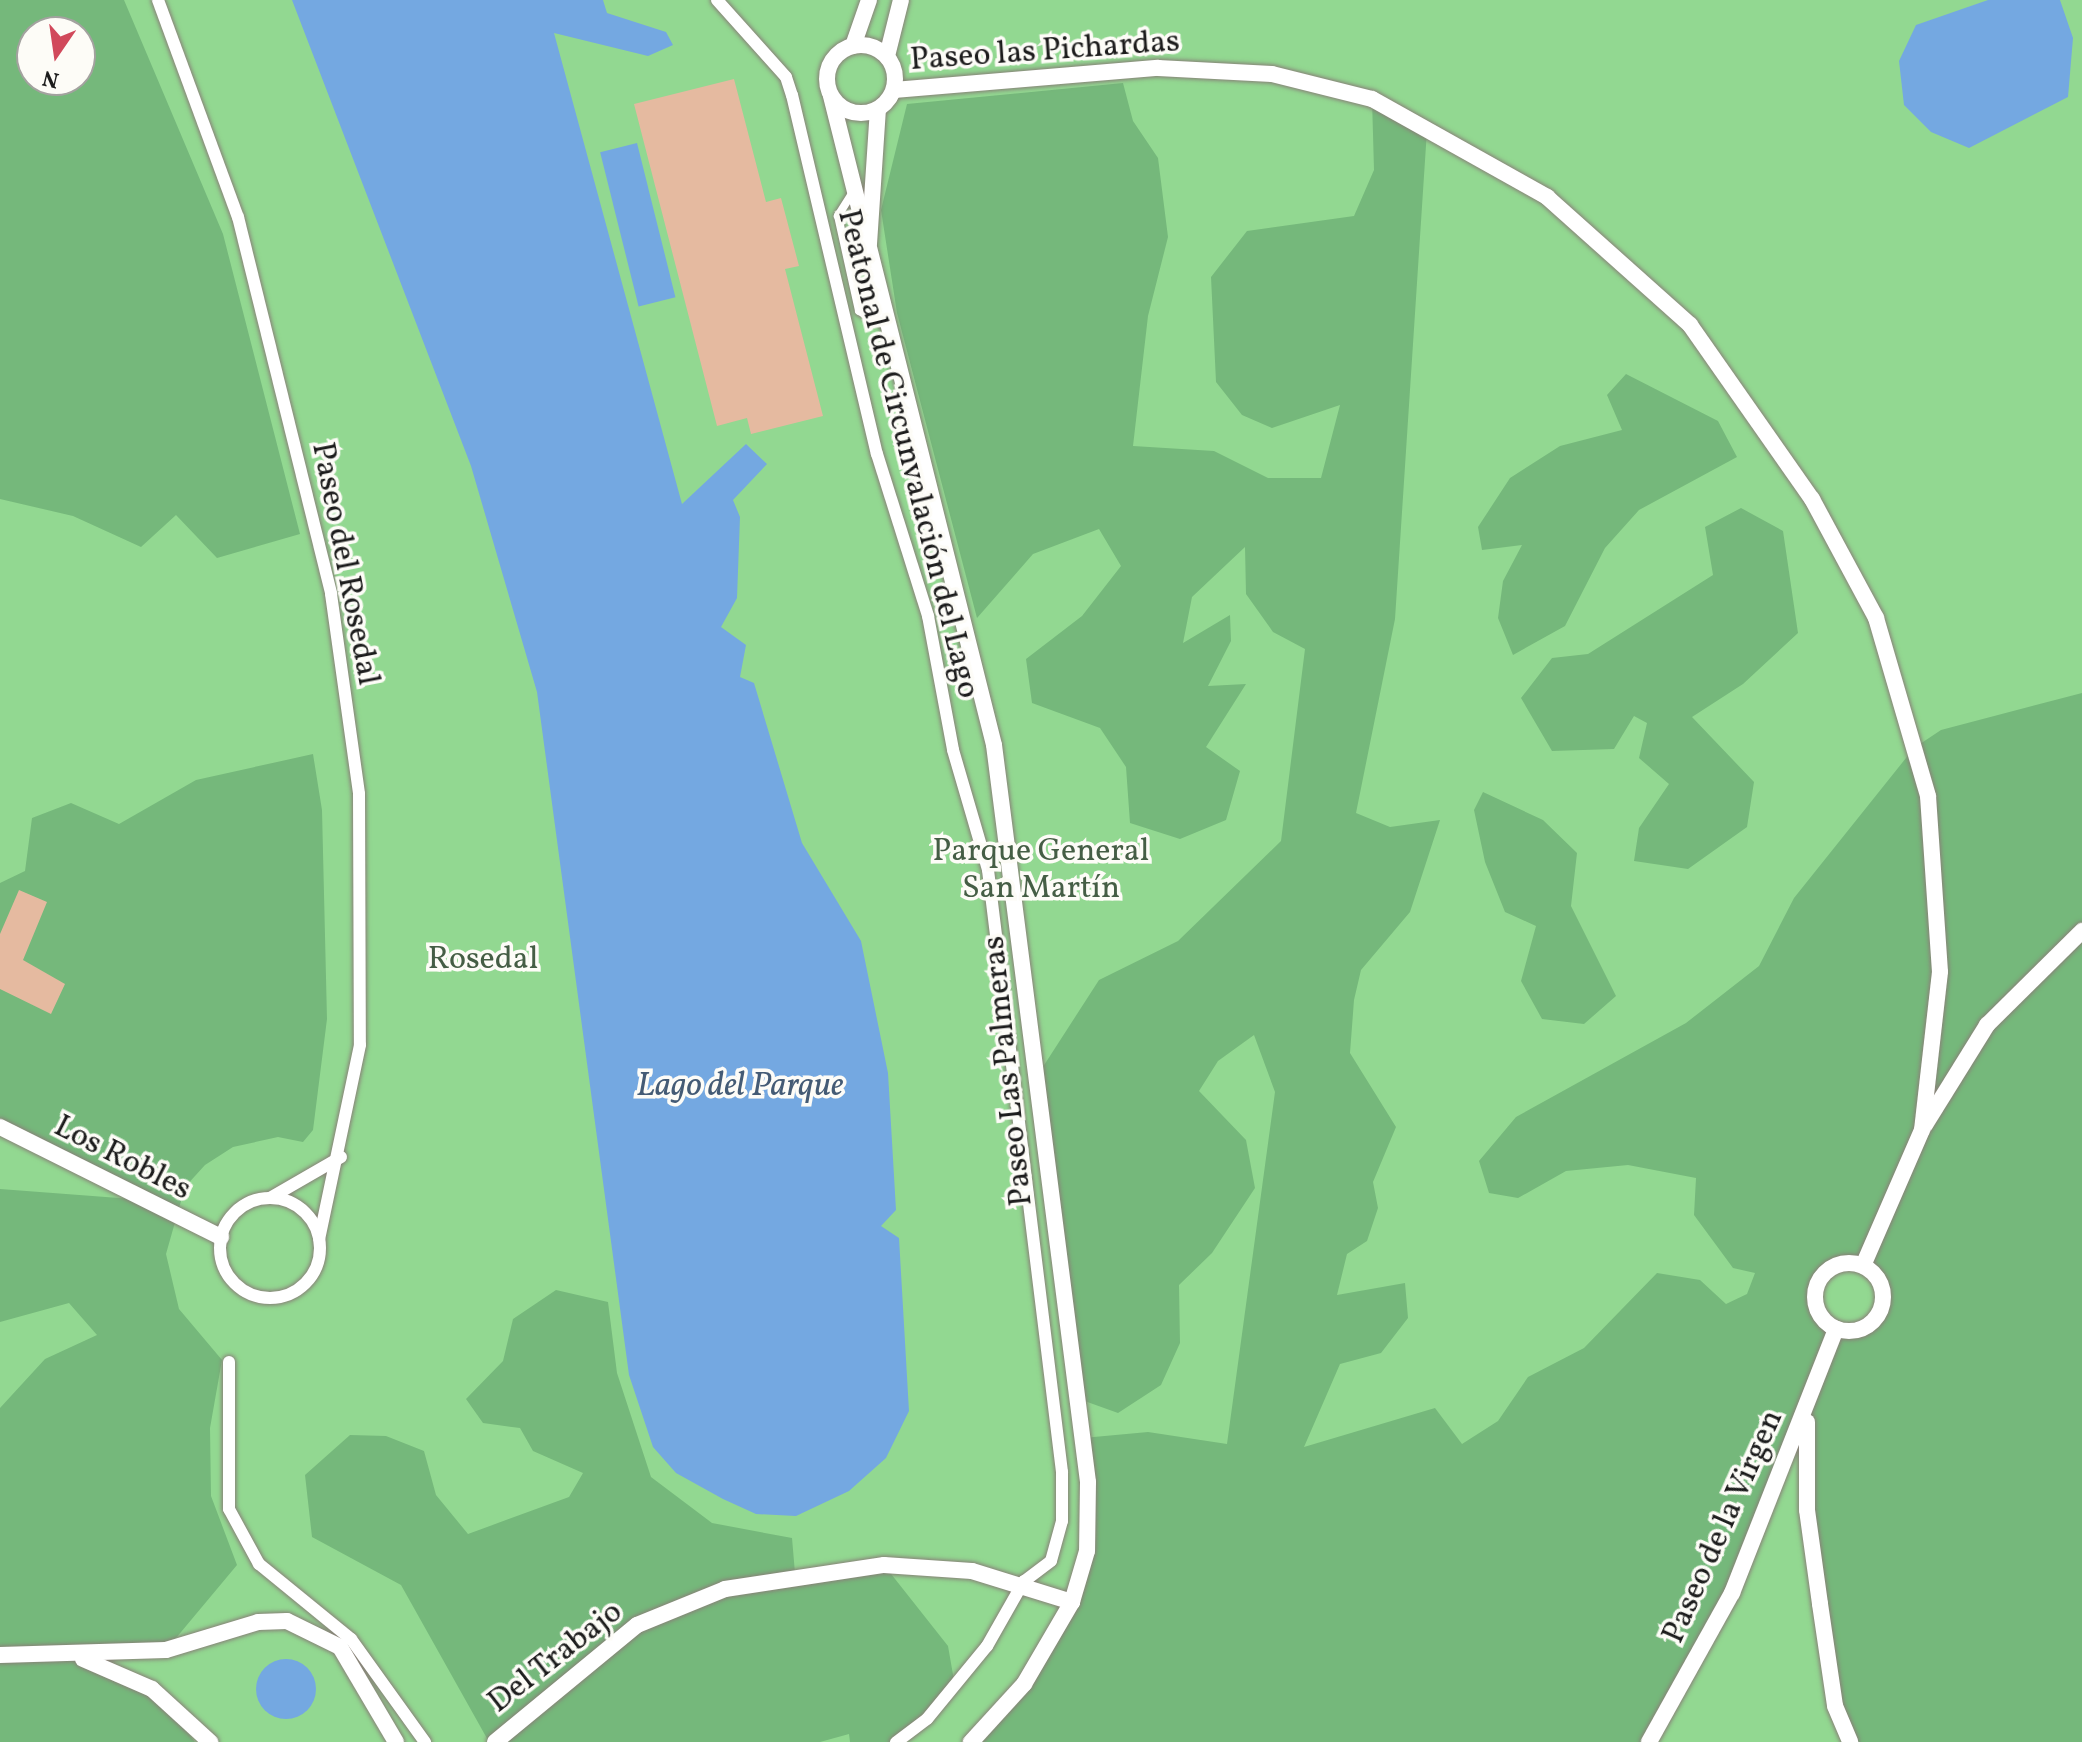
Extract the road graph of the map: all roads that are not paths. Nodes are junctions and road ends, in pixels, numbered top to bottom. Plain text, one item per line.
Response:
1 (158, 0) edge
2 (717, 0) edge
3 (869, 0) edge
4 (901, 0) edge
5 (853, 46) junction
6 (887, 56) junction
7 (894, 90) junction
8 (831, 96) junction
9 (878, 109) junction
10 (851, 195) junction
11 (869, 244) junction
12 (883, 324) junction
13 (2082, 931) edge
14 (0, 1127) edge
15 (1922, 1130) junction
16 (341, 1157) junction
17 (270, 1198) junction
18 (221, 1237) junction
19 (319, 1239) junction
20 (1863, 1266) junction
21 (1836, 1329) junction
22 (229, 1362) dead end
23 (1807, 1412) junction
24 (1024, 1581) junction
25 (1072, 1602) junction
26 (0, 1655) edge
27 (74, 1655) junction
28 (423, 1740) edge
29 (210, 1742) edge
30 (396, 1742) edge
31 (495, 1742) edge
32 (896, 1742) edge
33 (971, 1742) edge
34 (1649, 1742) edge
35 (1850, 1742) edge

1 - 16 street, Paseo del Rosedal
2 - 24 street, Peatonal de Circunvalación del Lago
3 - 5 street
4 - 6 street
5 - 6 street
5 - 8 street
6 - 7 street
7 - 9 street
7 - 15 street, Paseo las Pichardas
8 - 9 street
8 - 10 street
9 - 11 street
10 - 11 street
10 - 12 lane
11 - 12 street, Paseo Las Palmeras
12 - 25 street, Paseo Las Palmeras
13 - 15 street
14 - 18 street, Los Robles
15 - 20 street, Paseo las Pichardas
16 - 17 street
16 - 19 street, Paseo del Rosedal
17 - 18 street
17 - 19 street
18 - 19 street
20 - 21 street
20 - 21 street
21 - 23 street, Paseo de la Virgen
22 - 28 street
23 - 34 street, Paseo de la Virgen
23 - 35 street
24 - 25 street, Del Trabajo
24 - 31 street, Del Trabajo
24 - 32 street, Peatonal de Circunvalación del Lago
25 - 33 street, Paseo Las Palmeras
26 - 27 street
27 - 29 street
27 - 30 street

